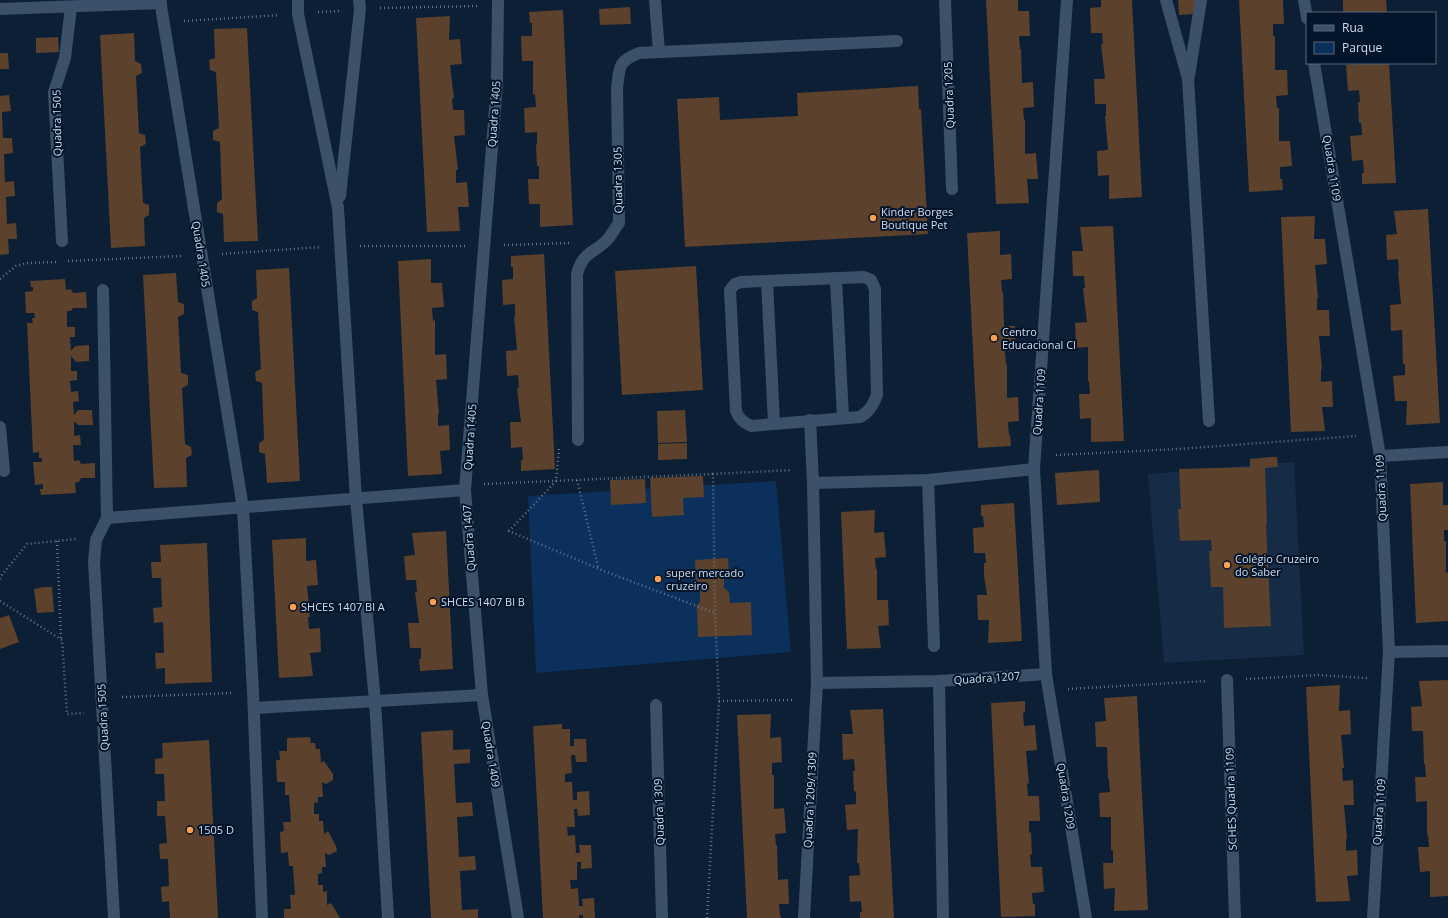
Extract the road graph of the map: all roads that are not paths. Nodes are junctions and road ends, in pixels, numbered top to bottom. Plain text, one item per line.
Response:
1 (298, 0) edge
2 (655, 0) edge
3 (945, 0) edge
4 (1067, 0) edge
5 (1166, 0) edge
6 (1201, 0) edge
7 (1304, 0) edge
8 (160, 2) edge
9 (497, 3) edge
10 (359, 4) edge
11 (71, 7) junction
12 (0, 10) edge
13 (1306, 12) edge
14 (898, 41) dead end
15 (658, 52) junction
16 (1314, 64) edge
17 (1188, 79) junction
18 (952, 189) dead end
19 (338, 208) junction
20 (62, 241) dead end
21 (836, 278) junction
22 (767, 280) junction
23 (103, 290) dead end
24 (843, 418) junction
25 (810, 420) junction
26 (1209, 421) dead end
27 (774, 423) junction
28 (0, 427) edge
29 (578, 440) road end
30 (1448, 452) edge
31 (1380, 456) junction
32 (1034, 469) junction
33 (4, 471) dead end
34 (928, 480) junction
35 (813, 483) junction
36 (466, 487) junction
37 (356, 499) junction
38 (243, 508) junction
39 (107, 518) junction
40 (934, 646) dead end
41 (1448, 651) edge
42 (1389, 652) junction
43 (1046, 674) junction
44 (1227, 680) dead end
45 (939, 681) junction
46 (817, 682) junction
47 (482, 695) junction
48 (375, 701) junction
49 (656, 705) dead end
50 (254, 708) junction
51 (114, 918) edge
52 (262, 918) edge
53 (388, 918) edge
54 (518, 918) edge
55 (662, 918) edge
56 (804, 918) edge
57 (943, 918) edge
58 (1086, 918) edge
59 (1235, 918) edge
60 (1373, 918) edge

1 - 19 street
2 - 15 street
3 - 18 street, Quadra 1205
4 - 32 street, Quadra 1109
5 - 17 street
6 - 17 street
7 - 13 street
8 - 11 street
8 - 38 street, Quadra 1405
9 - 36 street, Quadra 1405
10 - 19 street
11 - 12 street
11 - 20 street, Quadra 1505
14 - 15 street, Quadra 1305
15 - 29 street, Quadra 1305
16 - 31 street, Quadra 1109
17 - 26 street
19 - 37 street
21 - 22 street
21 - 24 street
21 - 24 street
22 - 27 street
22 - 27 street
23 - 39 street, Quadra 1505
24 - 25 street
25 - 27 street
25 - 35 street
28 - 33 street
30 - 31 street
31 - 42 street, Quadra 1109
32 - 34 street
32 - 43 street
34 - 35 street
34 - 40 street
35 - 46 street
36 - 37 street, Quadra 1407
36 - 47 street, Quadra 1407
37 - 38 street, Quadra 1407
37 - 48 street
38 - 39 street
38 - 50 street
39 - 51 street, Quadra 1505
41 - 42 street
42 - 60 street, Quadra 1109
43 - 45 street, Quadra 1207
43 - 58 street, Quadra 1209
44 - 59 street, SCHES Quadra 1109
45 - 46 street, Quadra 1207
45 - 57 street
46 - 56 street, Quadra 1209/1309
47 - 48 street
47 - 54 street, Quadra 1409
48 - 50 street
48 - 53 street
49 - 55 street, Quadra 1309
50 - 52 street

